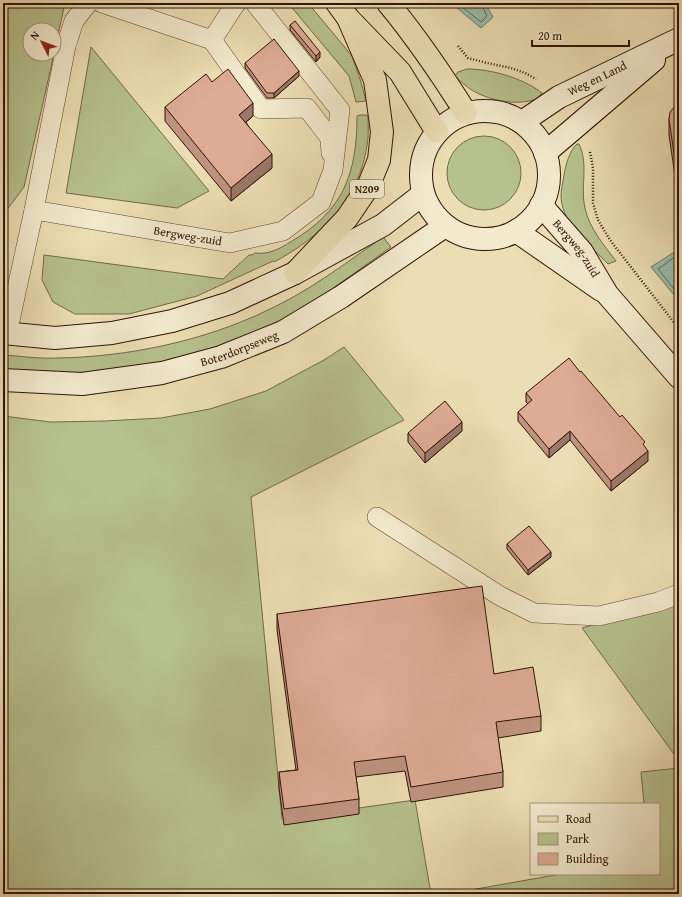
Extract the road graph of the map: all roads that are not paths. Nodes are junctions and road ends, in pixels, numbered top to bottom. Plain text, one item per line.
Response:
1 (88, 3) edge
2 (102, 3) edge
3 (236, 3) edge
4 (255, 3) edge
5 (388, 3) edge
6 (343, 10) edge
7 (212, 40) junction
8 (678, 40) edge
9 (466, 113) junction
10 (522, 122) junction
11 (437, 132) junction
12 (545, 153) junction
13 (333, 170) junction
14 (423, 194) junction
15 (542, 205) junction
16 (34, 210) junction
17 (445, 226) junction
18 (516, 231) junction
19 (295, 273) junction
20 (607, 294) junction
21 (5, 333) edge
22 (679, 377) edge
23 (3, 380) edge
24 (377, 517) dead end
25 (679, 594) edge

1 - 16 lane
2 - 7 lane
3 - 7 lane
4 - 13 lane, Bergweg-zuid
5 - 9 main road
6 - 11 main road, N209
6 - 19 main road, N209
7 - 13 lane, Bergweg-zuid
8 - 10 main road, Weg en Land
8 - 12 main road, Weg en Land
9 - 10 main road
9 - 11 main road
10 - 12 main road
11 - 14 main road
12 - 15 main road
13 - 16 lane, Bergweg-zuid
14 - 17 main road
14 - 19 main road
15 - 18 main road
15 - 20 main road, Bergweg-zuid
16 - 21 lane
17 - 18 main road
17 - 23 main road, Boterdorpseweg
18 - 20 main road, Bergweg-zuid
19 - 21 main road
20 - 22 main road, Bergweg-zuid
24 - 25 lane

